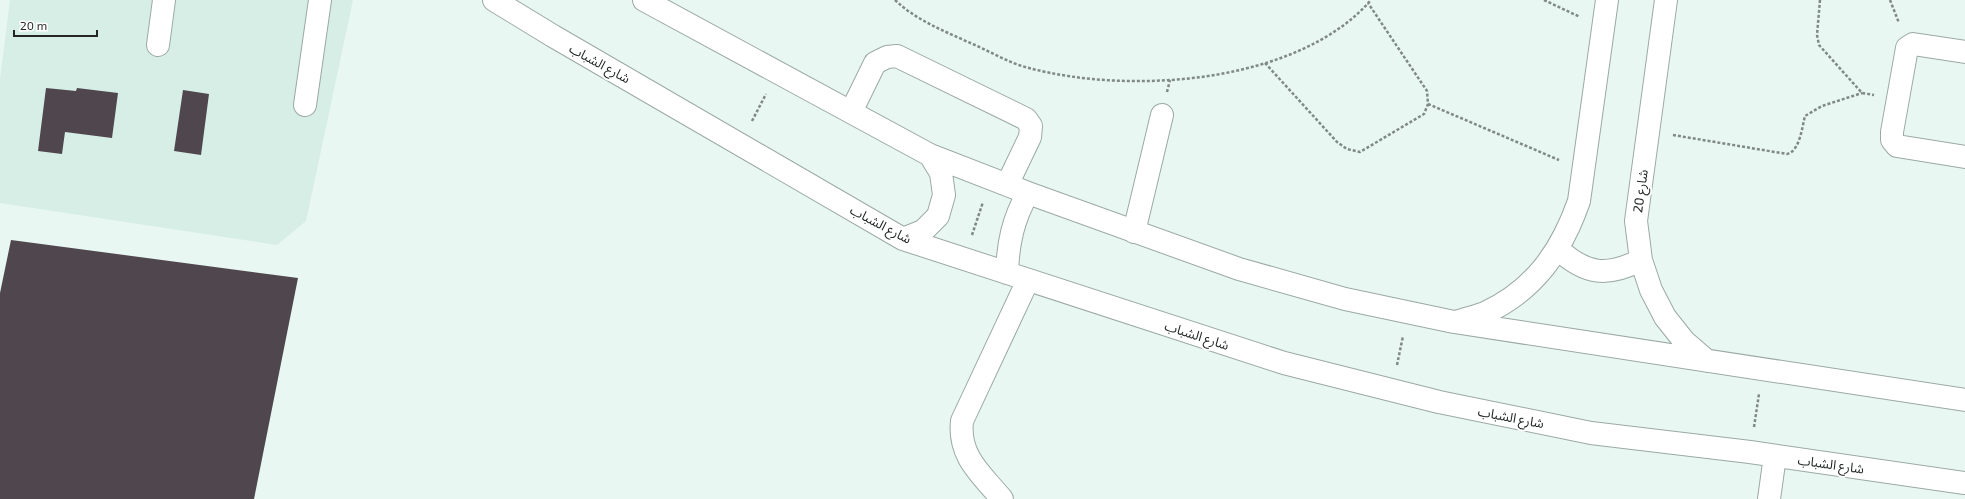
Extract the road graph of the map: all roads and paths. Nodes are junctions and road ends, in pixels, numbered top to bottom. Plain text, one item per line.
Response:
1 (164, 0) edge
2 (320, 0) edge
3 (494, 0) edge
4 (644, 0) edge
5 (674, 0) edge
6 (895, 0) edge
7 (1371, 0) edge
8 (1544, 0) edge
9 (1607, 0) edge
10 (1666, 0) edge
11 (1820, 0) edge
12 (1368, 3) junction
13 (681, 20) junction
14 (1603, 29) junction
15 (158, 45) dead end
16 (1965, 52) edge
17 (1265, 63) junction
18 (776, 72) junction
19 (1862, 93) junction
20 (1898, 99) junction
21 (1428, 104) junction
22 (305, 105) dead end
23 (851, 112) junction
24 (1162, 115) dead end
25 (1648, 131) junction
26 (741, 144) junction
27 (930, 155) junction
28 (1965, 157) edge
29 (1584, 171) junction
30 (999, 182) junction
31 (1028, 193) junction
32 (1134, 232) junction
33 (903, 239) junction
34 (1558, 249) junction
35 (963, 259) junction
36 (1641, 260) junction
37 (1007, 273) junction
38 (1028, 280) junction
39 (1408, 312) junction
40 (1454, 322) junction
41 (1707, 362) junction
42 (1763, 370) junction
43 (1392, 390) junction
44 (1965, 400) edge
45 (1750, 452) junction
46 (1775, 456) junction
47 (1955, 481) edge
48 (1002, 499) edge
49 (1769, 499) edge
50 (1965, 499) edge

1 - 15 street
2 - 22 street
3 - 26 street, شارع الشباب
4 - 13 street
5 - 13 street
6 - 17 path
7 - 12 path
8 - 14 path
9 - 14 street
10 - 25 street, شارع 20
11 - 19 path
12 - 17 path
12 - 21 path
13 - 18 street
14 - 29 street
16 - 20 street
17 - 21 path
18 - 23 street
18 - 26 path
19 - 20 path
19 - 25 path
20 - 28 street
21 - 29 path
23 - 27 street
23 - 30 street
24 - 32 street
25 - 36 street, شارع 20
26 - 33 street, شارع الشباب
27 - 30 street
27 - 33 street
29 - 34 street
30 - 31 street
30 - 35 path
31 - 32 street
31 - 37 street
32 - 39 street
33 - 35 street, شارع الشباب
34 - 36 street
34 - 40 street
35 - 37 street, شارع الشباب
36 - 41 street, شارع 20
37 - 38 street, شارع الشباب
38 - 43 street, شارع الشباب
38 - 48 street
39 - 40 street
39 - 43 path
40 - 41 street
41 - 42 street
42 - 44 street
42 - 45 path
43 - 45 street, شارع الشباب
45 - 46 street, شارع الشباب
46 - 47 street, شارع الشباب
46 - 49 street
47 - 50 street

